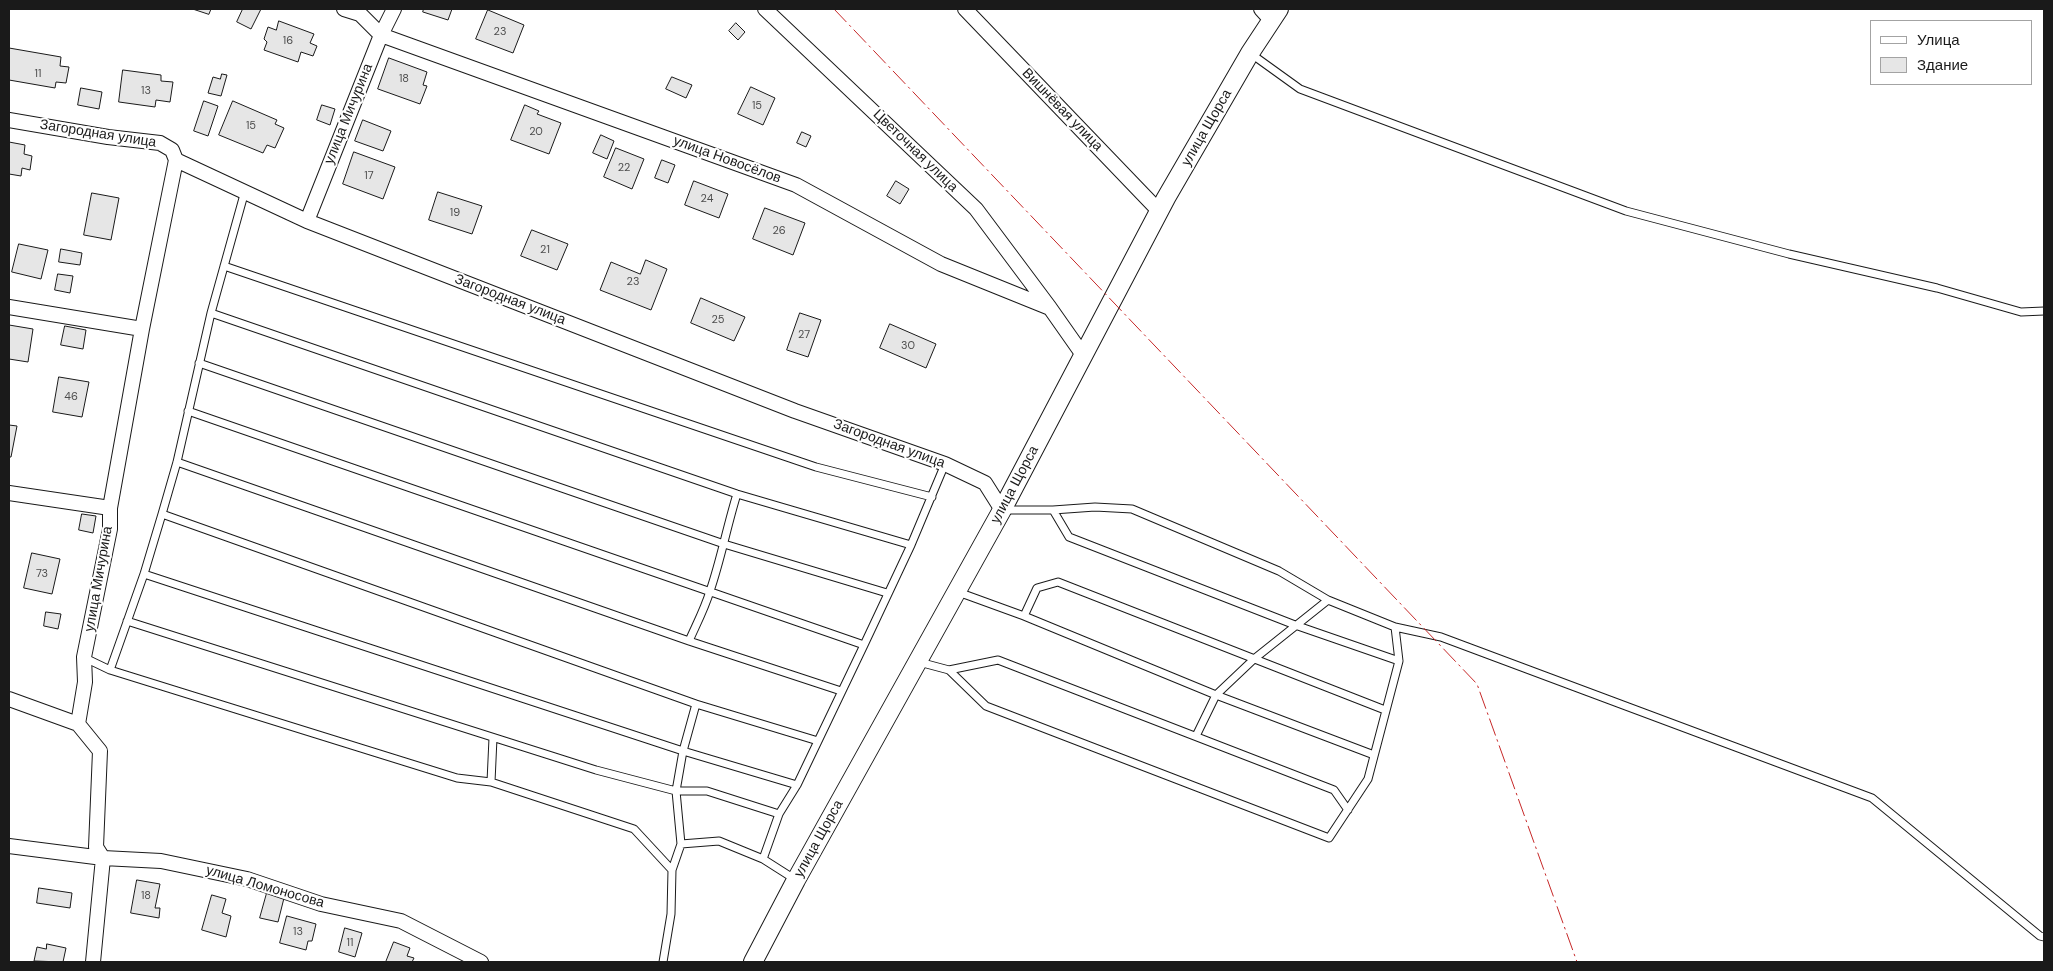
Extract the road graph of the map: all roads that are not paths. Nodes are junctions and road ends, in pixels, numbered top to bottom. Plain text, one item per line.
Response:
1 (344, 9) edge
2 (394, 9) edge
3 (765, 9) edge
4 (965, 9) edge
5 (1270, 12) edge
6 (381, 35) junction
7 (1250, 52) junction
8 (9, 120) edge
9 (176, 160) junction
10 (245, 191) junction
11 (1159, 211) junction
12 (307, 221) junction
13 (224, 266) junction
14 (9, 307) edge
15 (1050, 308) junction
16 (2044, 311) edge
17 (211, 313) junction
18 (142, 329) junction
19 (1083, 355) junction
20 (199, 363) junction
21 (188, 411) junction
22 (176, 462) junction
23 (945, 464) junction
24 (9, 493) edge
25 (738, 494) junction
26 (932, 497) junction
27 (110, 508) junction
28 (1002, 510) junction
29 (1053, 510) junction
30 (162, 514) junction
31 (724, 544) junction
32 (911, 545) junction
33 (144, 574) junction
34 (957, 591) junction
35 (710, 593) junction
36 (887, 593) junction
37 (1328, 600) junction
38 (1024, 616) junction
39 (128, 621) junction
40 (1296, 625) junction
41 (1396, 627) junction
42 (690, 641) junction
43 (864, 645) junction
44 (84, 657) junction
45 (1254, 659) junction
46 (917, 661) junction
47 (1399, 661) junction
48 (110, 670) junction
49 (949, 670) junction
50 (841, 691) junction
51 (1216, 695) junction
52 (9, 700) edge
53 (696, 704) junction
54 (1385, 710) junction
55 (78, 724) junction
56 (1196, 736) junction
57 (493, 738) junction
58 (818, 741) junction
59 (683, 751) junction
60 (1374, 755) junction
61 (490, 782) junction
62 (797, 785) junction
63 (676, 791) junction
64 (1348, 810) junction
65 (779, 814) junction
66 (681, 844) junction
67 (9, 846) edge
68 (103, 858) junction
69 (763, 859) junction
70 (672, 870) junction
71 (796, 880) junction
72 (2044, 937) edge
73 (93, 962) edge
74 (481, 962) edge
75 (663, 962) edge
76 (754, 962) edge

1 - 6 street, улица Новосёлов
2 - 6 street, улица Мичурина
3 - 15 street, Цветочная улица
4 - 11 street, Вишнёвая улица
5 - 7 street, улица Щорса
6 - 12 street, улица Мичурина
6 - 15 street, улица Новосёлов
7 - 11 street, улица Щорса
7 - 16 lane
8 - 9 street, Загородная улица
9 - 10 street, Загородная улица
9 - 18 street, улица Мичурина
10 - 12 street, Загородная улица
10 - 13 lane
11 - 19 street, улица Щорса
12 - 23 street, Загородная улица
13 - 17 lane
13 - 26 lane
14 - 18 street
15 - 19 street
17 - 20 lane
17 - 25 lane
18 - 27 street, улица Мичурина
19 - 28 street, улица Щорса
20 - 21 lane
20 - 31 lane
21 - 22 lane
21 - 35 lane
22 - 30 lane
22 - 42 lane
23 - 26 lane
23 - 28 street, Загородная улица
24 - 27 street
25 - 31 lane
25 - 32 lane
26 - 32 lane
27 - 44 street, улица Мичурина
28 - 29 lane
28 - 34 street, улица Щорса
29 - 37 lane
29 - 40 lane
30 - 33 lane
30 - 53 lane
31 - 35 lane
31 - 36 lane
32 - 36 lane
33 - 39 lane
33 - 59 lane
34 - 38 lane
34 - 46 street, улица Щорса
35 - 42 lane
35 - 43 lane
36 - 43 lane
37 - 40 lane
37 - 41 lane
38 - 45 lane
38 - 51 lane
39 - 48 lane
39 - 57 lane
40 - 45 lane
40 - 47 lane
41 - 47 lane
41 - 72 lane
42 - 50 lane
43 - 50 lane
44 - 48 lane
44 - 55 street, улица Мичурина
45 - 51 lane
45 - 54 lane
46 - 49 lane
46 - 71 street, улица Щорса
47 - 54 lane
48 - 61 lane
49 - 56 lane
49 - 64 lane
50 - 58 lane
51 - 56 lane
51 - 60 lane
52 - 55 street
53 - 58 lane
53 - 59 lane
54 - 60 lane
55 - 68 street
56 - 64 lane
57 - 61 lane
57 - 63 lane
58 - 62 lane
59 - 62 lane
59 - 63 lane
60 - 64 lane
61 - 70 lane
62 - 65 lane
63 - 65 lane
63 - 66 lane
65 - 69 lane
66 - 69 lane
66 - 70 lane
67 - 68 street, улица Ломоносова
68 - 73 street
68 - 74 street, улица Ломоносова
69 - 71 lane
70 - 75 lane
71 - 76 street, улица Щорса

